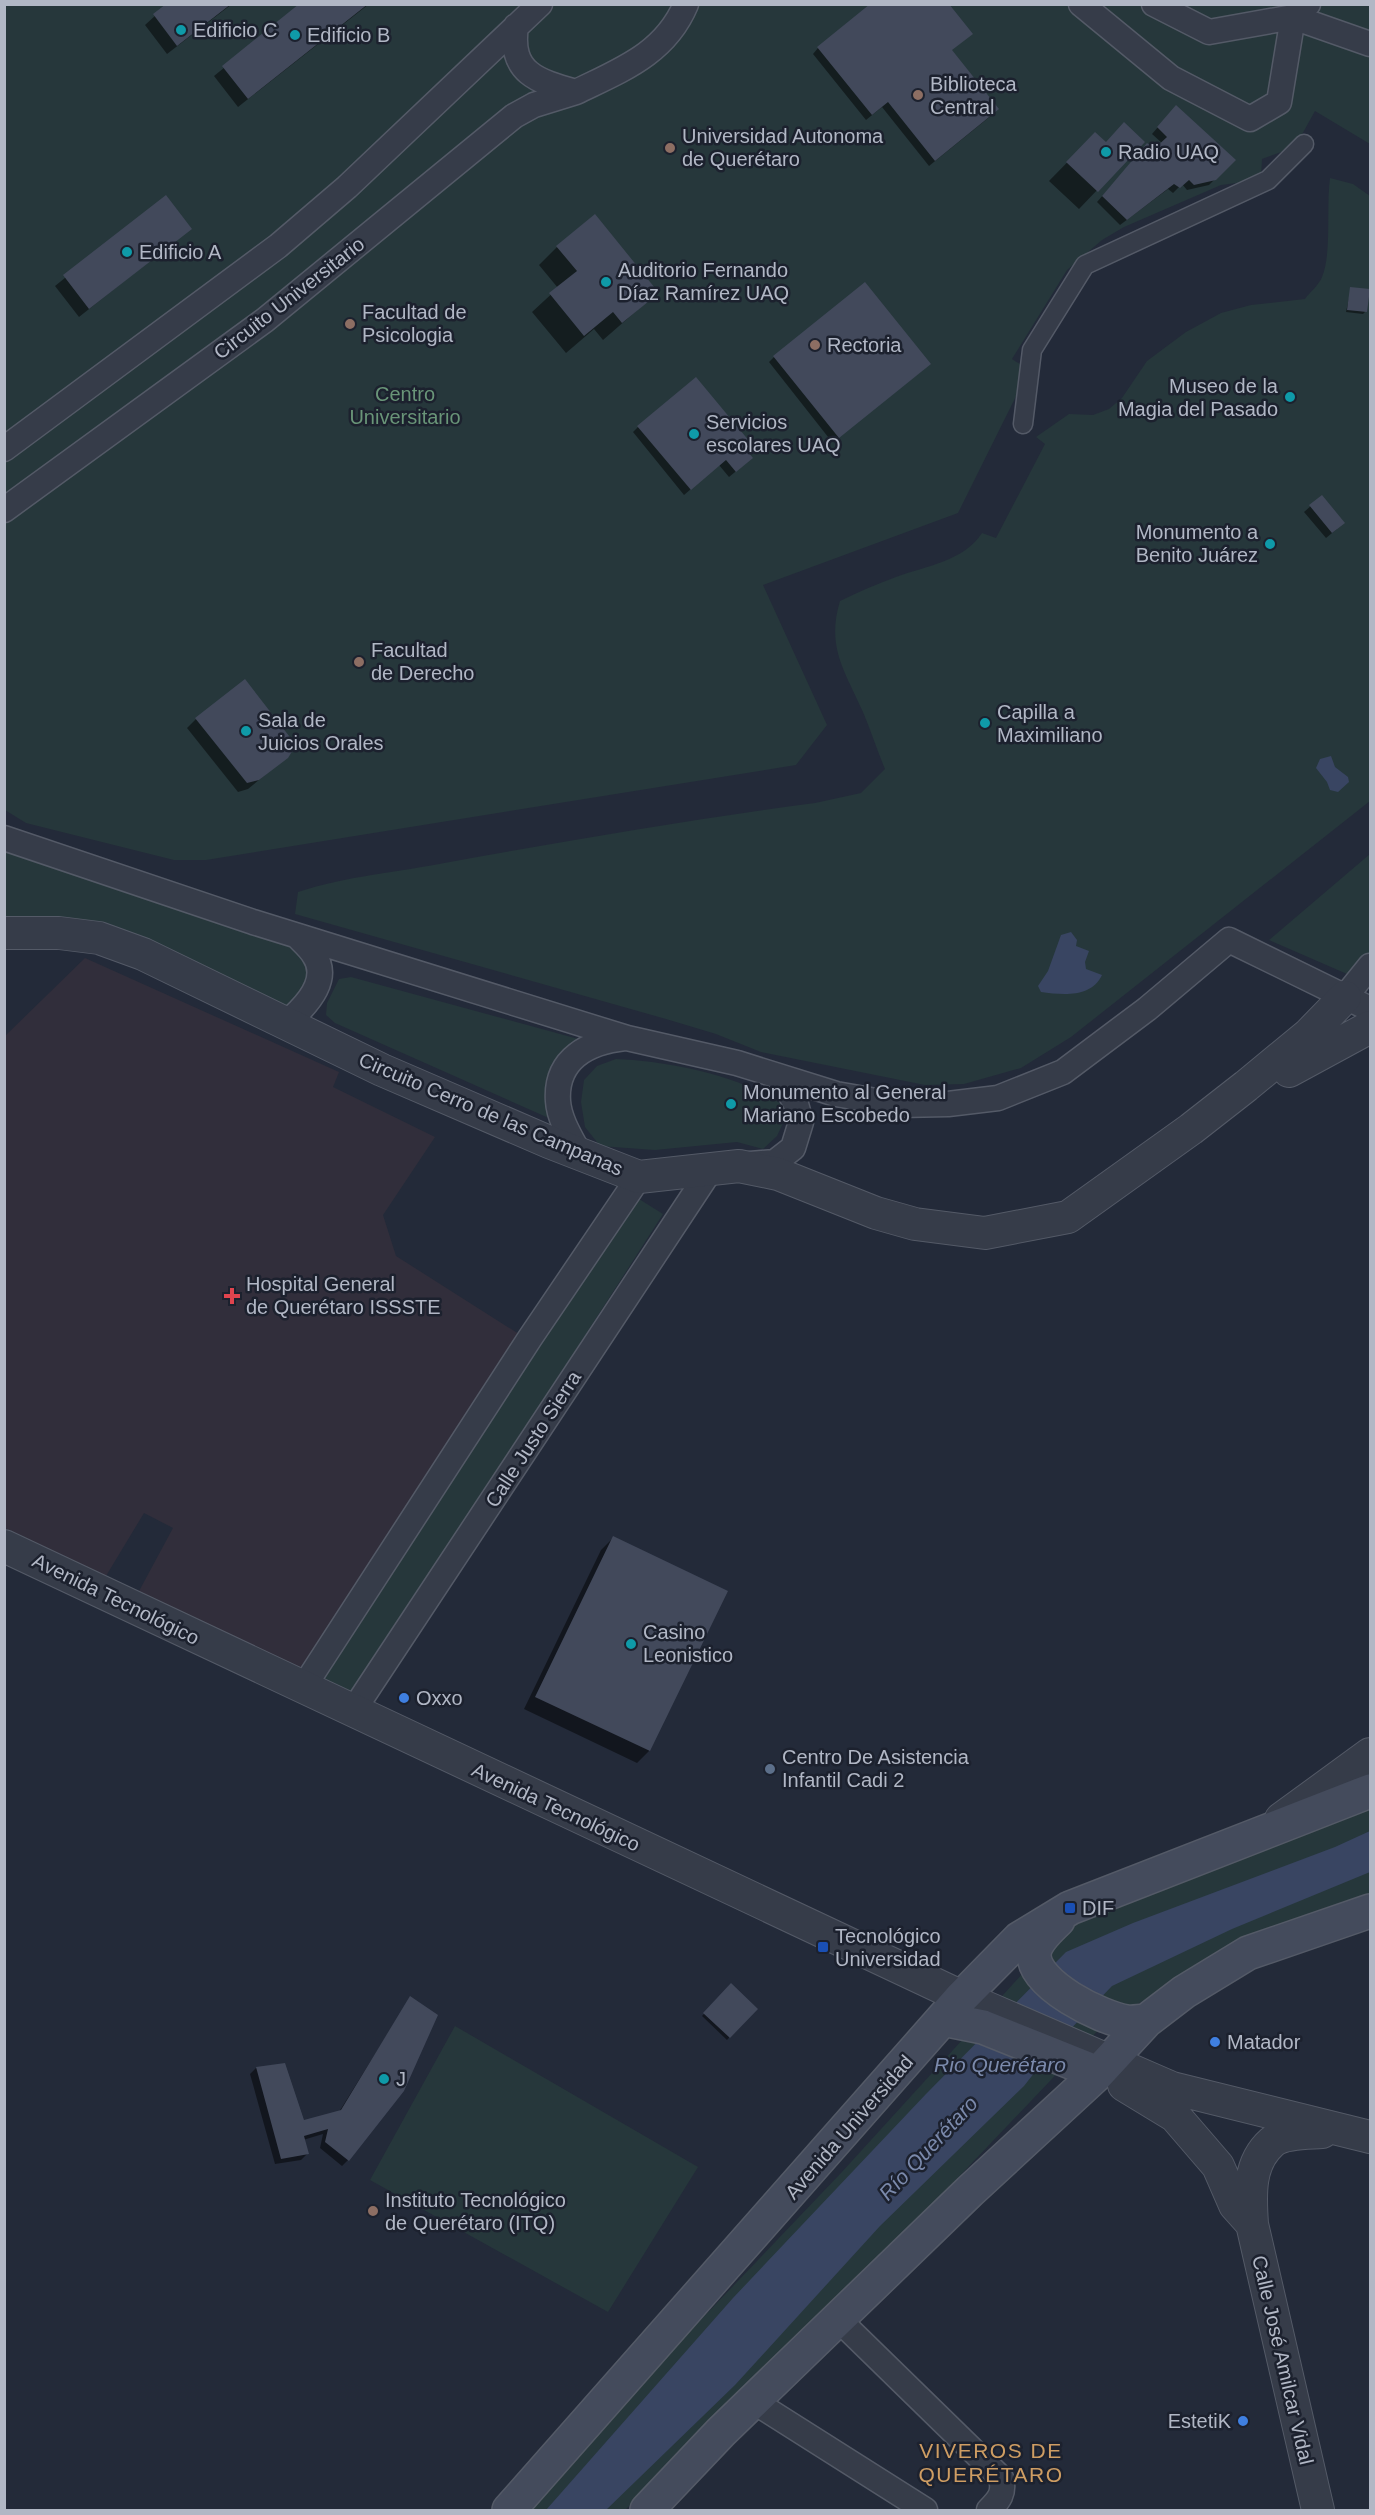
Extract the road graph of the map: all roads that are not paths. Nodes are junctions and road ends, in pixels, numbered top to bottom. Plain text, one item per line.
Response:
1 (686, 4) edge
2 (1081, 4) edge
3 (1154, 4) edge
4 (537, 6) edge
5 (1300, 11) edge
6 (516, 26) junction
7 (1371, 44) edge
8 (576, 92) junction
9 (1304, 144) dead end
10 (1023, 424) dead end
11 (4, 449) edge
12 (4, 510) edge
13 (4, 838) edge
14 (4, 933) edge
15 (298, 937) junction
16 (1371, 966) edge
17 (1358, 1003) edge
18 (285, 1024) junction
19 (1371, 1027) edge
20 (627, 1038) junction
21 (781, 1078) junction
22 (1246, 1086) junction
23 (579, 1153) junction
24 (726, 1166) junction
25 (639, 1177) junction
26 (4, 1546) edge
27 (303, 1688) junction
28 (352, 1711) junction
29 (1371, 1754) edge
30 (1371, 1791) edge
31 (1256, 1837) junction
32 (1070, 1908) junction
33 (1371, 1911) edge
34 (952, 2008) junction
35 (1146, 2021) junction
36 (1092, 2062) junction
37 (1172, 2088) junction
38 (1336, 2131) junction
39 (1371, 2137) edge
40 (1247, 2218) junction
41 (838, 2319) junction
42 (753, 2401) junction
43 (509, 2511) edge
44 (647, 2511) edge
45 (925, 2511) edge
46 (989, 2511) edge
47 (1305, 2511) edge
48 (1318, 2511) edge

1 - 8 street, Circuito Universitario
2 - 5 street
3 - 5 street
4 - 6 street
5 - 7 street
6 - 8 street
6 - 11 street
8 - 12 street, Circuito Universitario
9 - 10 street
13 - 15 street
14 - 18 street, Circuito Cerro de las Campanas
15 - 18 street
15 - 20 street
16 - 17 street
17 - 21 street
17 - 22 street, Circuito Cerro de las Campanas
18 - 23 street, Circuito Cerro de las Campanas
19 - 22 street
20 - 21 street
20 - 23 street
21 - 24 street
22 - 24 street, Circuito Cerro de las Campanas
23 - 25 street, Circuito Cerro de las Campanas
24 - 25 street, Circuito Cerro de las Campanas
24 - 28 street, Calle Justo Sierra
25 - 27 street
26 - 27 street, Avenida Tecnológico
27 - 28 street, Avenida Tecnológico
28 - 34 street, Avenida Tecnológico
29 - 31 street
30 - 31 main road, Avenida Universidad
31 - 32 main road, Avenida Universidad
32 - 34 main road, Avenida Universidad
32 - 35 main road
33 - 35 main road
34 - 36 main road
34 - 43 main road, Avenida Universidad
35 - 36 main road
36 - 37 street
36 - 40 street, Calle José Amilcar Vidal
36 - 41 main road
37 - 38 street
37 - 40 street, Calle José Amilcar Vidal
38 - 39 street
38 - 40 street
40 - 47 street, Calle José Amilcar Vidal
40 - 48 street, Calle José Amilcar Vidal
41 - 42 main road
41 - 46 street
42 - 44 main road
42 - 45 street

